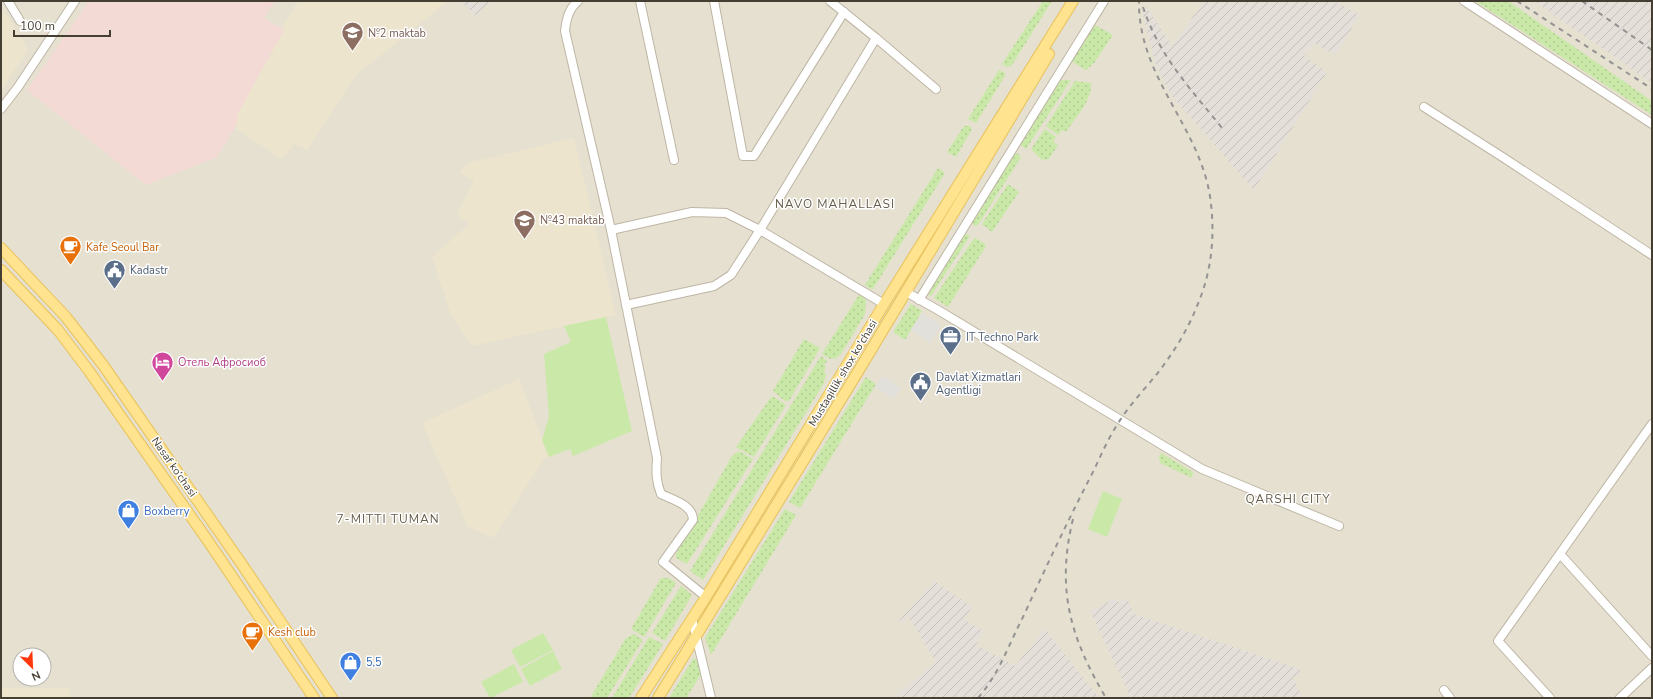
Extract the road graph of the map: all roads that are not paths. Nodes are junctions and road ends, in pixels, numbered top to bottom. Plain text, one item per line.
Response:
1 (8, 1) edge
2 (76, 1) edge
3 (578, 1) edge
4 (640, 1) edge
5 (714, 1) edge
6 (830, 1) edge
7 (1073, 1) edge
8 (1081, 1) edge
9 (1464, 1) edge
10 (1101, 2) edge
11 (844, 12) junction
12 (20, 21) dead end
13 (876, 38) junction
14 (1048, 49) junction
15 (936, 89) dead end
16 (1424, 107) dead end
17 (1, 109) edge
18 (1652, 124) edge
19 (674, 160) dead end
20 (946, 205) junction
21 (955, 211) junction
22 (611, 230) junction
23 (760, 230) junction
24 (1, 248) edge
25 (1652, 255) edge
26 (1, 270) edge
27 (906, 292) junction
28 (919, 300) junction
29 (884, 304) junction
30 (626, 305) junction
31 (1652, 424) edge
32 (1339, 526) dead end
33 (1560, 554) junction
34 (706, 597) junction
35 (716, 604) junction
36 (692, 619) junction
37 (696, 637) junction
38 (1652, 656) edge
39 (1652, 668) edge
40 (1444, 690) dead end
41 (314, 698) edge
42 (332, 698) edge
43 (641, 698) edge
44 (658, 698) edge
45 (711, 698) edge
46 (1450, 698) edge
47 (1550, 698) edge
48 (1620, 698) edge

1 - 12 street
2 - 17 street
3 - 22 street
4 - 19 street
5 - 11 street
6 - 11 street
7 - 14 main road
8 - 14 main road
9 - 18 street
10 - 28 street
11 - 13 street
13 - 15 street
13 - 23 street
14 - 20 main road, Mustaqillik shox ko'chasi
14 - 21 main road, Mustaqillik shox ko'chasi
16 - 25 street
20 - 21 main road
20 - 29 main road, Mustaqillik shox ko'chasi
21 - 27 main road, Mustaqillik shox ko'chasi
22 - 23 street
22 - 30 street
23 - 29 street
23 - 30 street
24 - 42 main road, Nasaf ko‘chasi
26 - 41 main road, Nasaf ko‘chasi
27 - 28 street
27 - 35 main road, Mustaqillik shox ko'chasi
28 - 32 street
29 - 34 main road, Mustaqillik shox ko'chasi
30 - 34 street
31 - 33 street
33 - 38 street
33 - 47 street
34 - 35 main road
34 - 36 main road, Mustaqillik shox ko'chasi
35 - 37 main road, Mustaqillik shox ko'chasi
36 - 37 street
36 - 43 main road, Mustaqillik shox ko'chasi
37 - 44 main road, Mustaqillik shox ko'chasi
37 - 45 street
39 - 48 street
40 - 46 street

